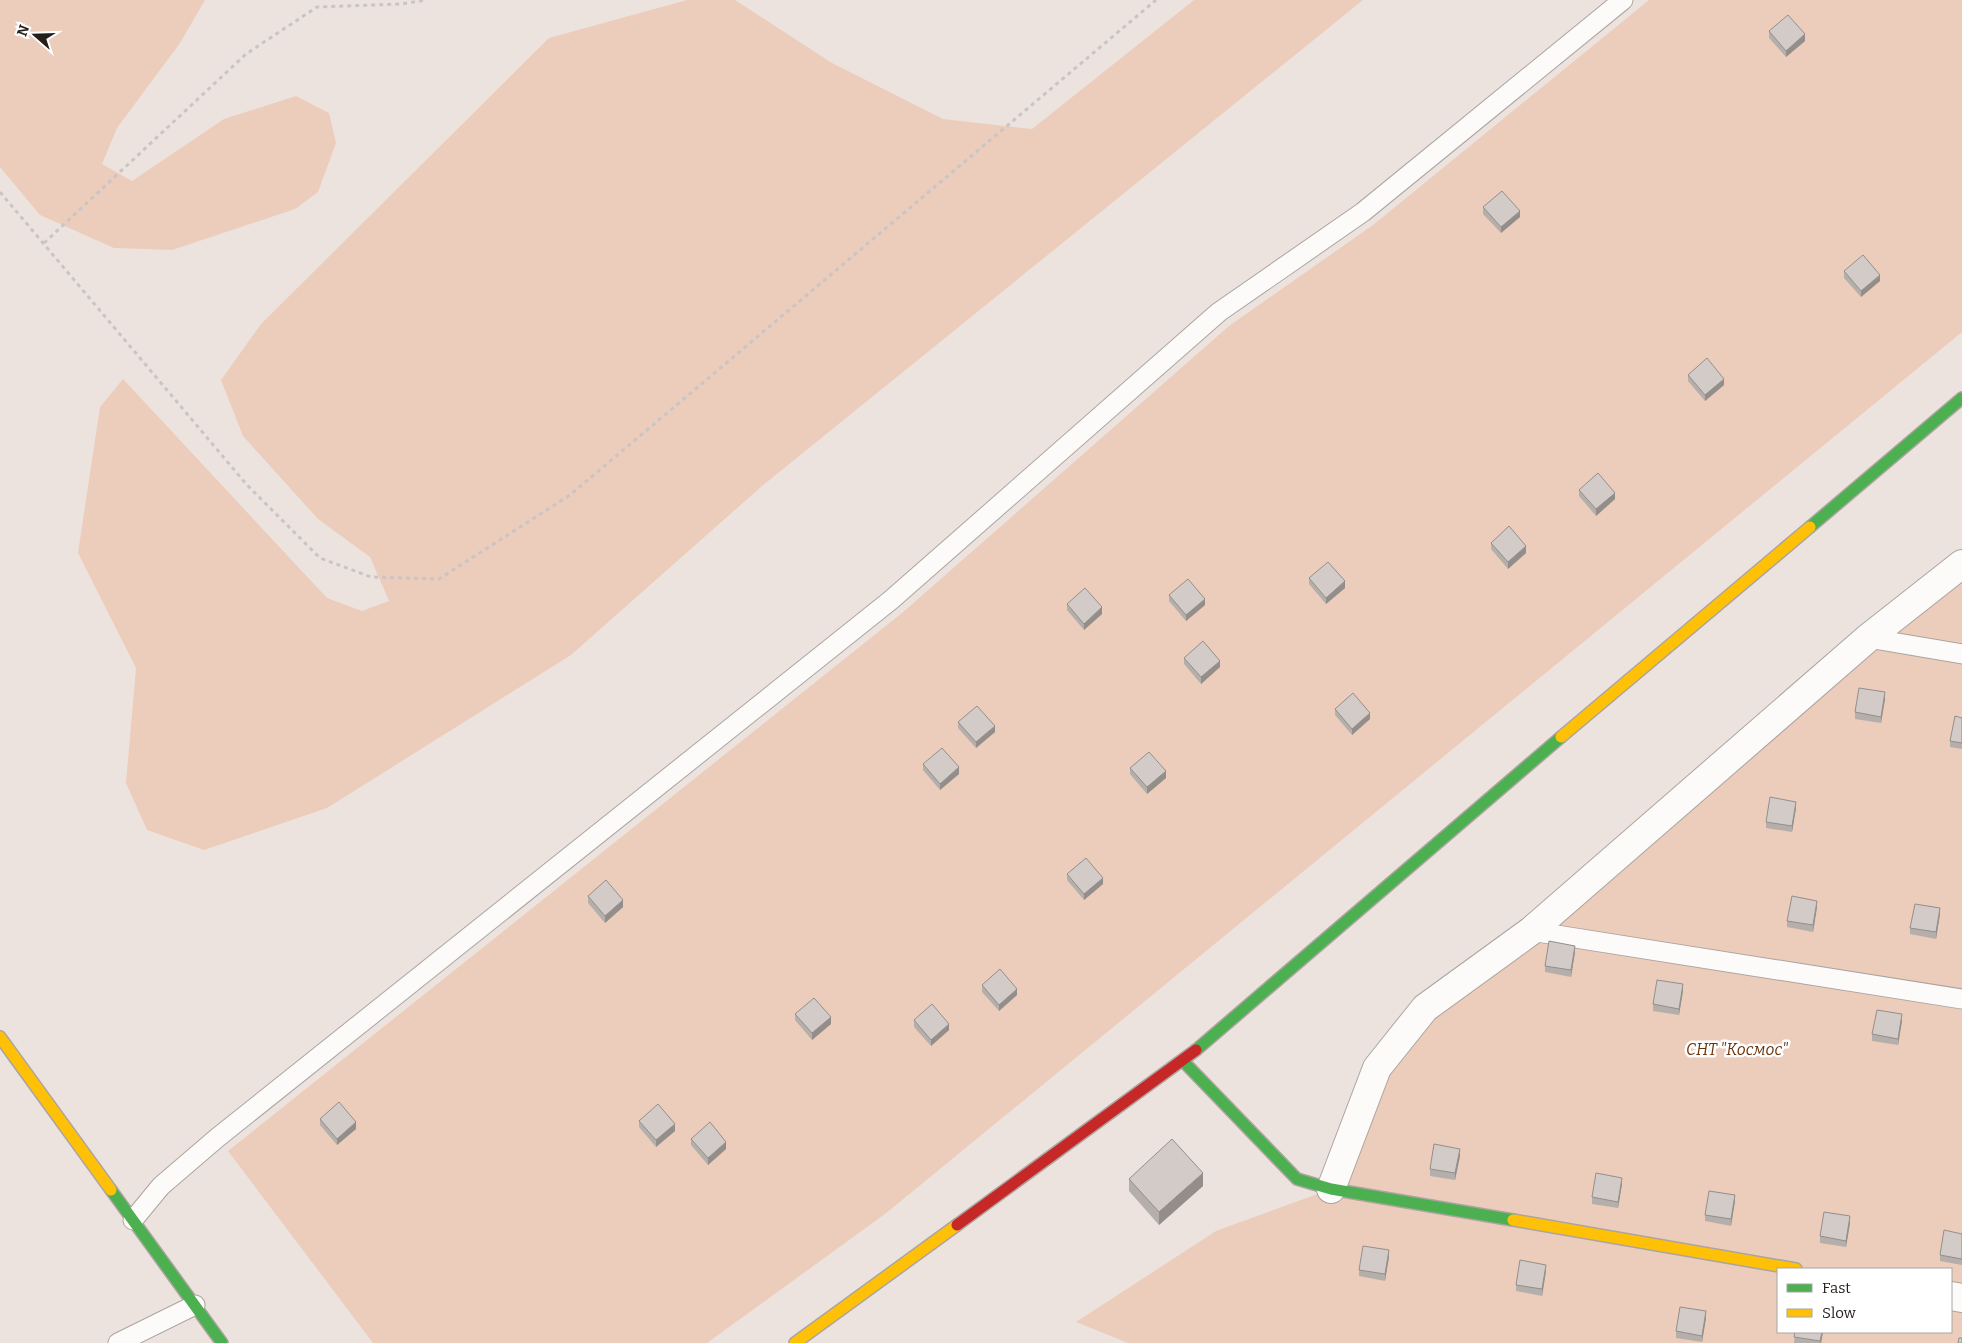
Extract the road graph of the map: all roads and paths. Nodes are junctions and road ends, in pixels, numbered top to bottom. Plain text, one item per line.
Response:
1 (426, 0) edge
2 (1156, 0) edge
3 (1623, 0) edge
4 (0, 192) edge
5 (44, 244) junction
6 (1962, 398) edge
7 (1962, 564) edge
8 (1868, 638) junction
9 (1962, 654) edge
10 (1531, 931) junction
11 (1962, 999) edge
12 (0, 1037) edge
13 (1183, 1061) junction
14 (1331, 1189) junction
15 (133, 1220) junction
16 (1790, 1268) edge
17 (195, 1305) junction
18 (118, 1343) edge
19 (222, 1343) edge
20 (795, 1343) edge

1 - 5 path
2 - 5 path
3 - 15 lane
4 - 5 path
6 - 13 street
7 - 8 street
8 - 9 lane
8 - 10 street
10 - 11 lane
10 - 14 street
12 - 15 street
13 - 14 street
13 - 20 street
14 - 16 street
15 - 17 street
17 - 18 lane
17 - 19 street

